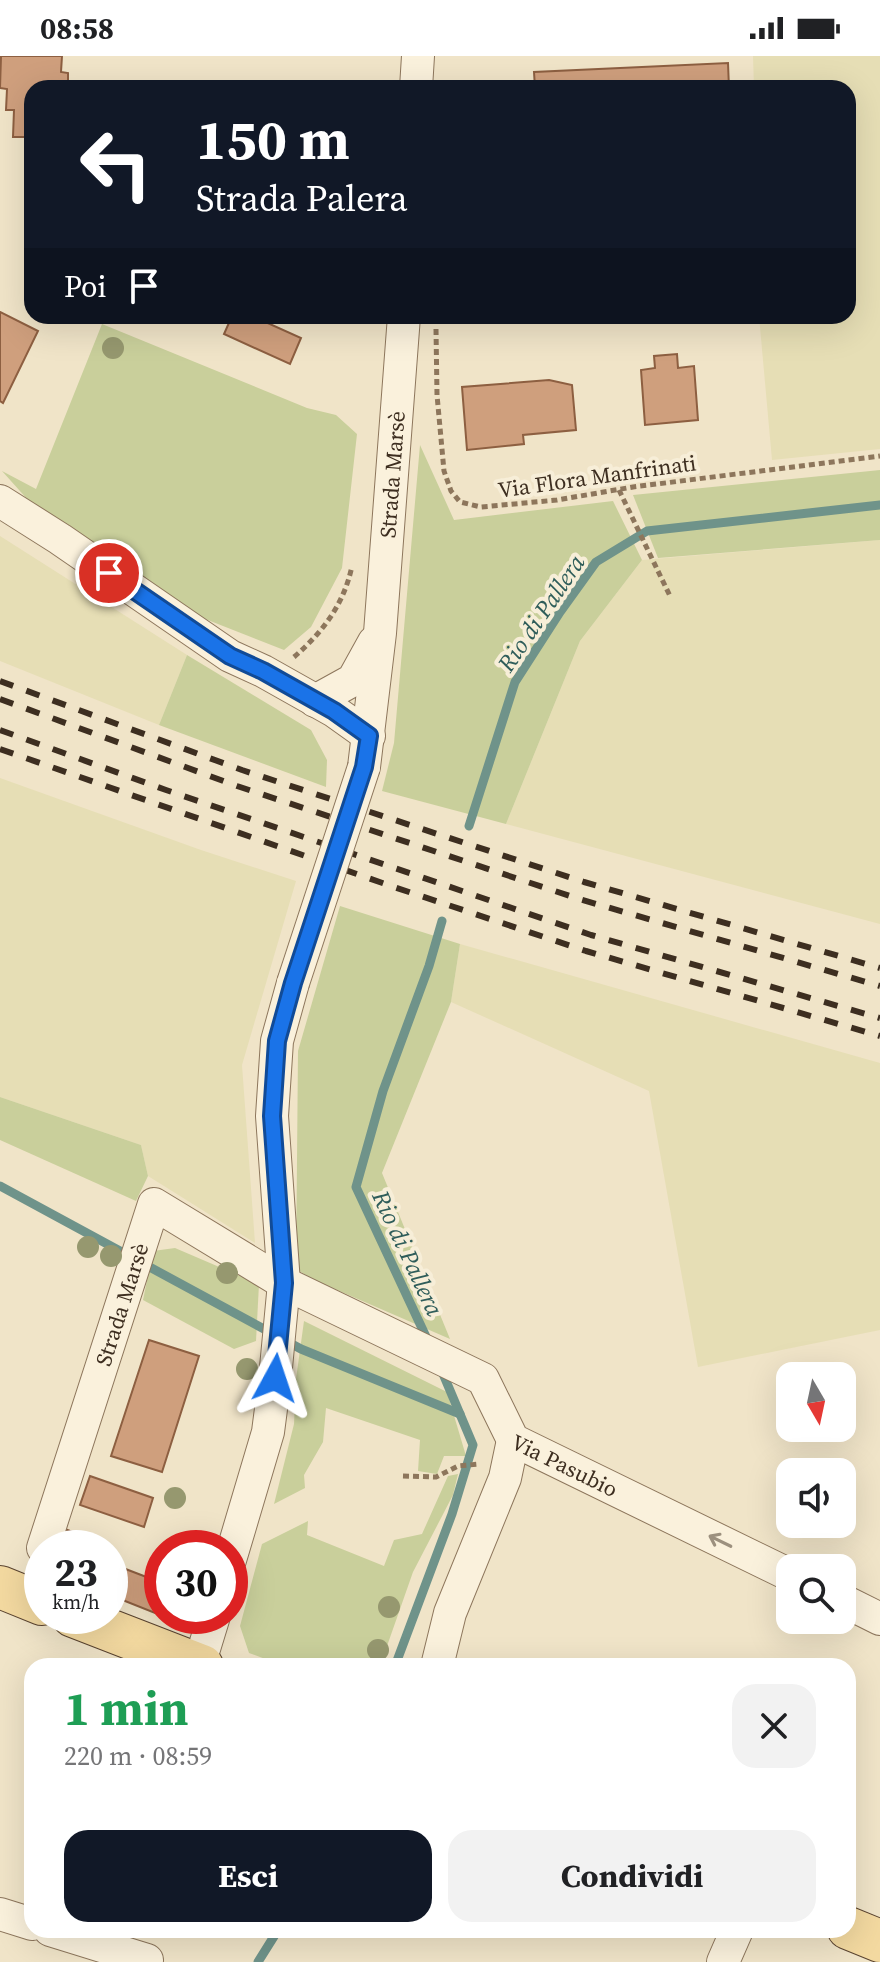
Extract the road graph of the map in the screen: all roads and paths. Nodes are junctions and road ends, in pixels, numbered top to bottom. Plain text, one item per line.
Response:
1 (418, 56) edge
2 (416, 80) edge
3 (403, 324) edge
4 (435, 324) edge
5 (880, 456) edge
6 (619, 490) junction
7 (0, 501) edge
8 (354, 555) dead end
9 (670, 596) dead end
10 (380, 633) junction
11 (263, 671) junction
12 (315, 701) junction
13 (367, 752) junction
14 (283, 1296) junction
15 (513, 1440) junction
16 (458, 1466) dead end
17 (403, 1476) dead end
18 (48, 1530) edge
19 (239, 1530) edge
20 (776, 1568) edge
21 (856, 1607) edge
22 (880, 1619) edge
23 (120, 1634) edge
24 (209, 1634) edge
25 (182, 1658) edge
26 (202, 1658) edge
27 (439, 1658) edge
28 (0, 1914) edge
29 (24, 1922) edge
30 (856, 1931) edge
31 (76, 1938) edge
32 (734, 1938) edge
33 (880, 1941) edge
34 (147, 1960) dead end
35 (723, 1962) edge

1 - 2 street
3 - 10 street, Strada Marsè
4 - 6 path, Via Flora Manfrinati
5 - 6 path, Via Flora Manfrinati
6 - 9 path
7 - 11 street
8 - 11 path
10 - 12 street, Strada Marsè
10 - 13 street, Strada Marsè
11 - 12 street
12 - 13 street
13 - 14 street, Strada Marsè, bridge
14 - 15 street, Via Pasubio
14 - 18 street, Strada Marsè
14 - 19 street, Strada Marsè
20 -> 15 street, Via Pasubio
15 - 27 street
16 - 17 path
21 - 22 street
23 - 25 main road
24 - 26 street
28 - 29 street
30 - 33 main road
31 - 34 street
32 - 35 street

